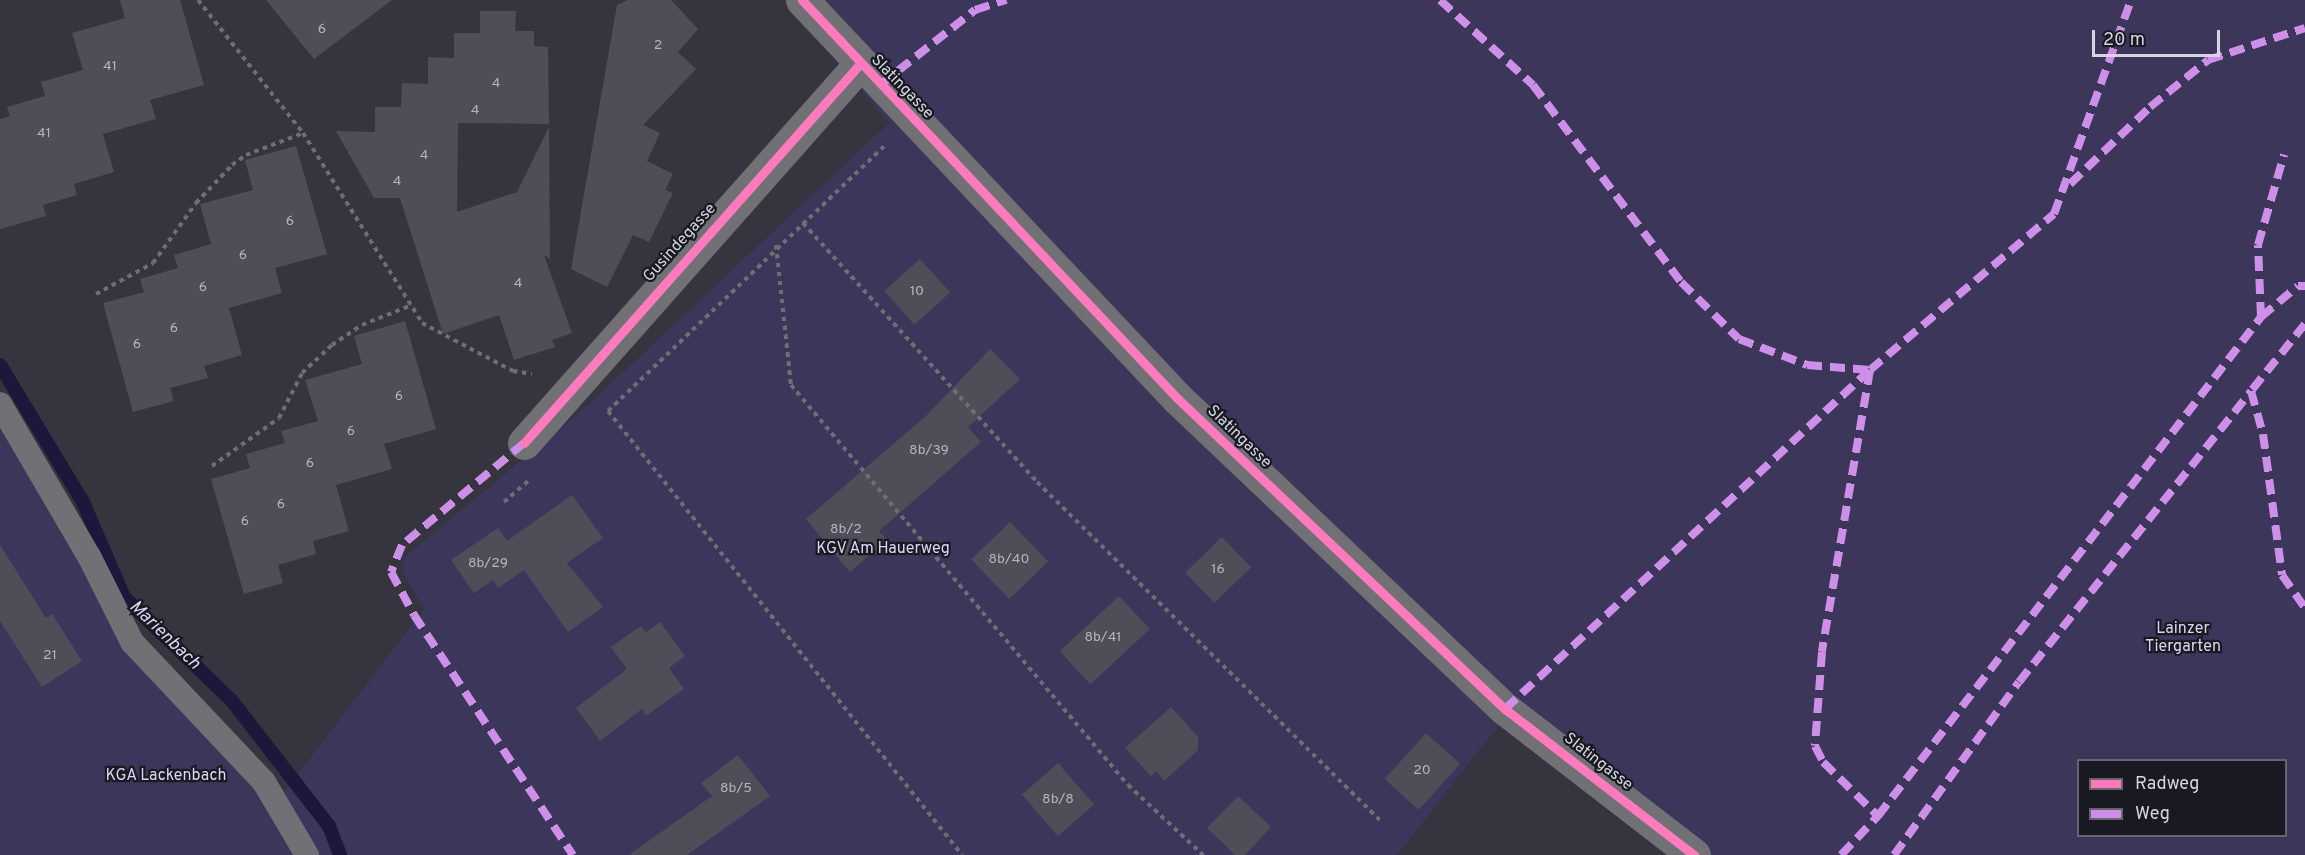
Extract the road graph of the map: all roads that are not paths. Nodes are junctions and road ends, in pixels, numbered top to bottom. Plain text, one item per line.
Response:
1 (802, 0) edge
2 (859, 65) junction
3 (0, 404) edge
4 (524, 443) dead end
5 (307, 855) edge
6 (1694, 855) edge

1 - 2 street, Slatingasse
2 - 4 street, Gusindegasse
2 - 6 street, Slatingasse
3 - 5 lane

